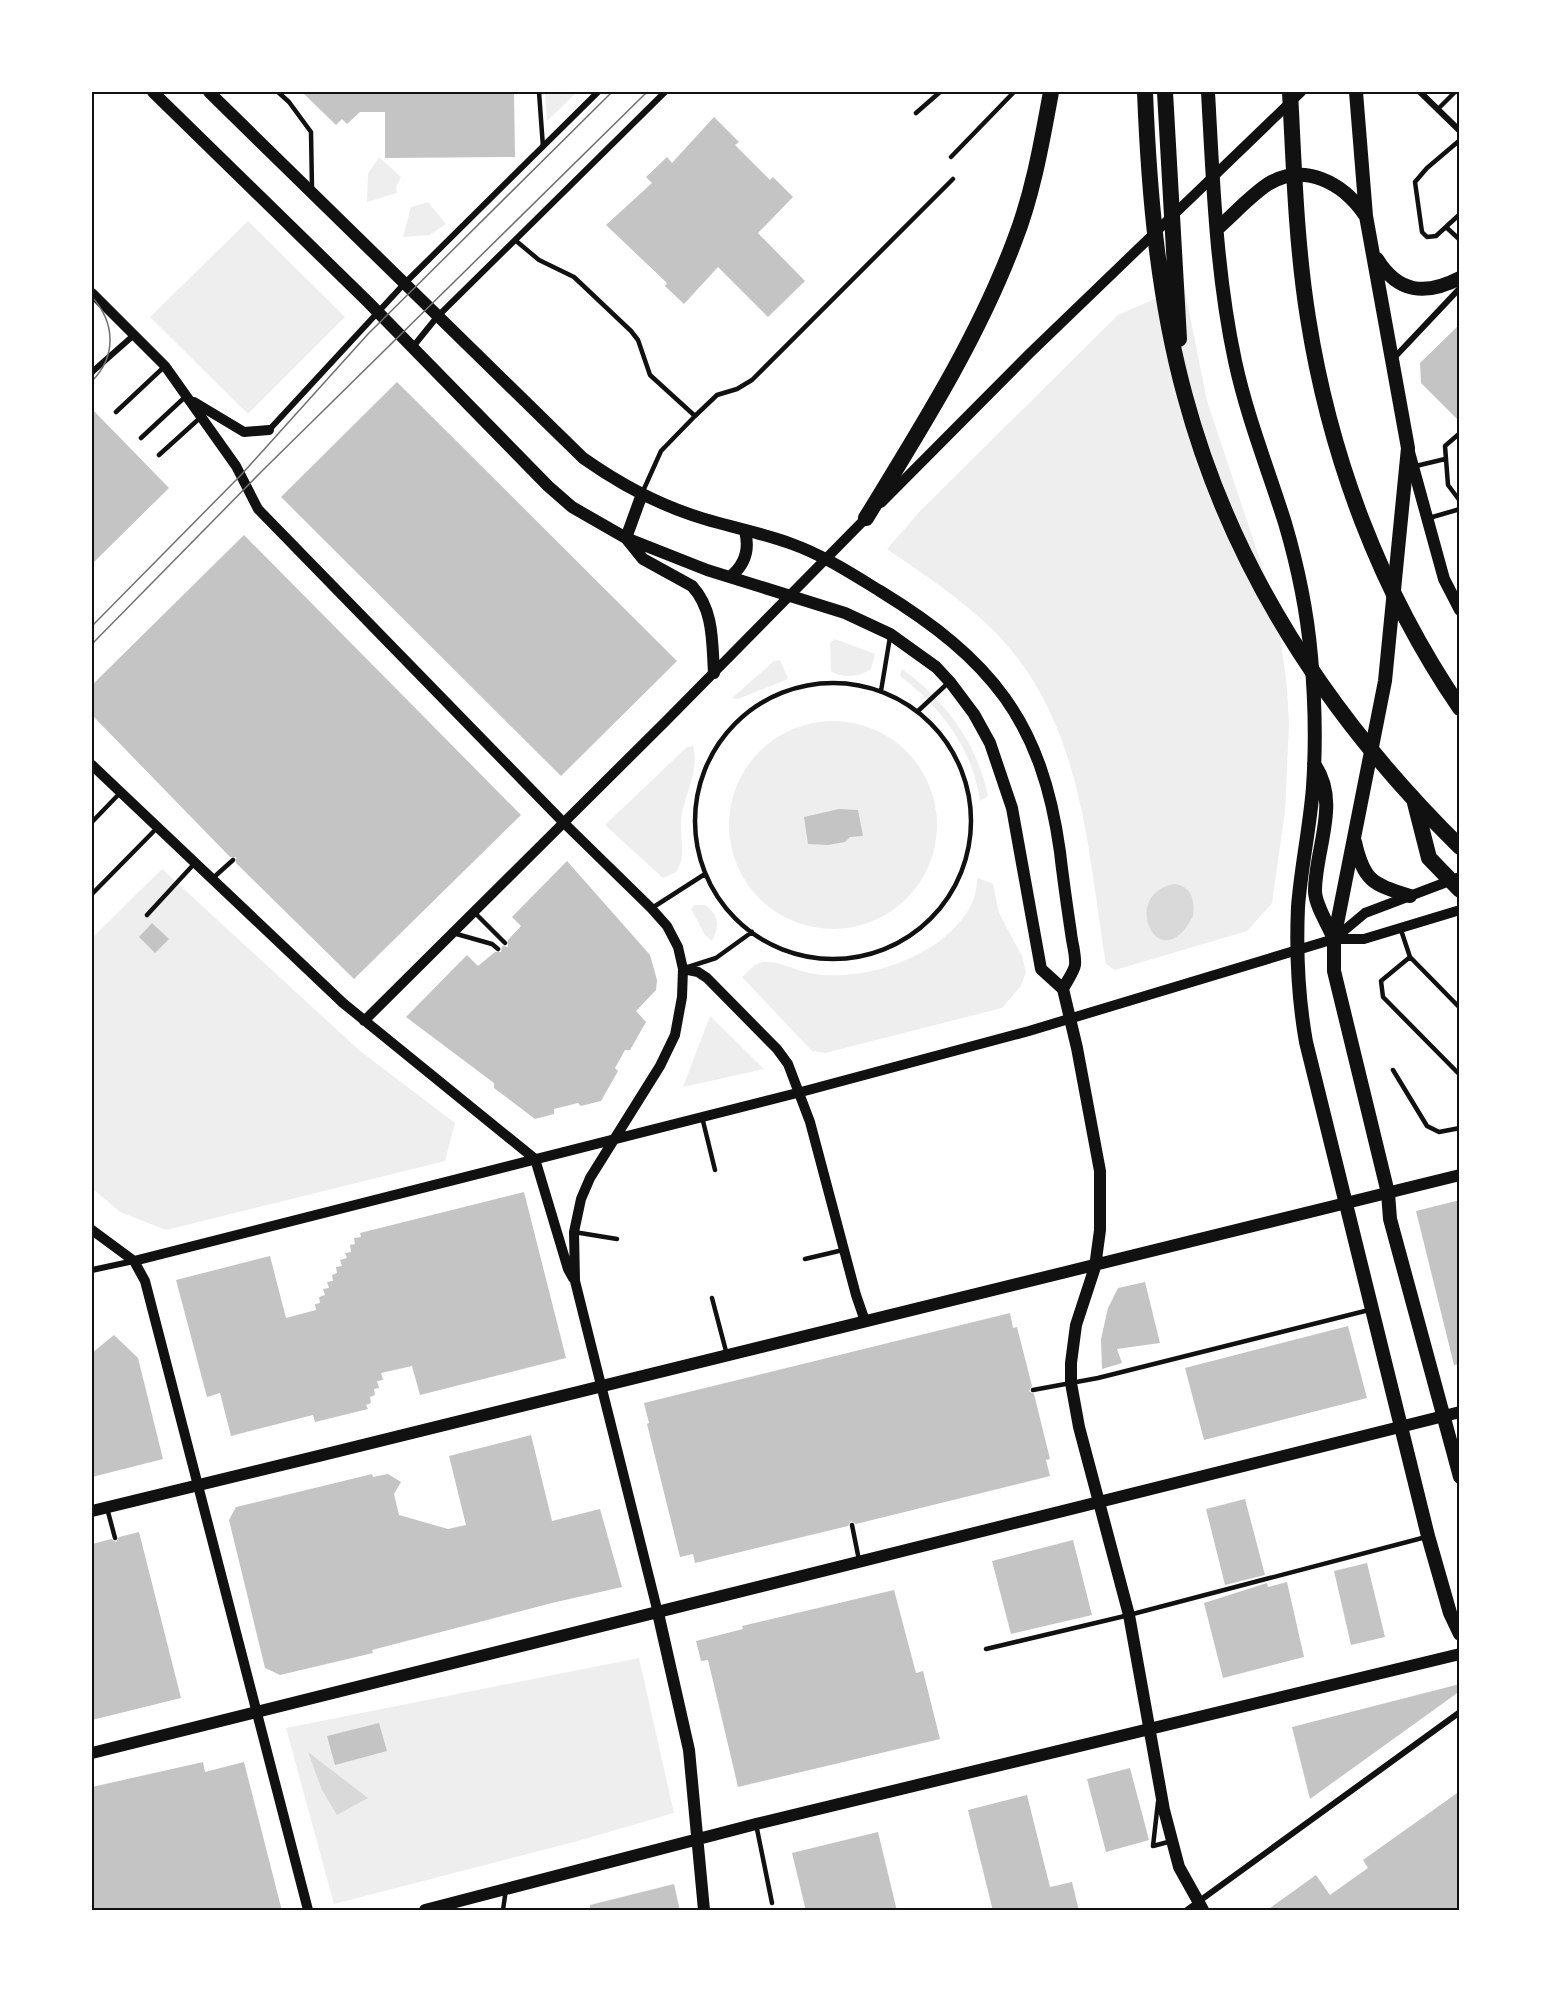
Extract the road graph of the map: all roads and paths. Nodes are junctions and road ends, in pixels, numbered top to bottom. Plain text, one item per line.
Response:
1 (153, 92) edge
2 (209, 92) edge
3 (278, 92) edge
4 (539, 92) edge
5 (598, 92) edge
6 (665, 92) edge
7 (940, 92) edge
8 (1014, 92) edge
9 (1051, 92) edge
10 (1146, 92) edge
11 (1165, 92) edge
12 (1208, 92) edge
13 (1290, 92) edge
14 (1300, 92) edge
15 (1356, 92) edge
16 (1420, 92) edge
17 (1455, 92) edge
18 (1438, 109) junction
19 (916, 113) dead end
20 (1460, 131) edge
21 (1460, 141) edge
22 (543, 147) junction
23 (951, 157) dead end
24 (1293, 157) junction
25 (1214, 175) junction
26 (953, 179) dead end
27 (312, 193) junction
28 (1460, 214) edge
29 (1366, 216) junction
30 (1446, 227) junction
31 (1218, 228) junction
32 (1154, 236) junction
33 (515, 240) junction
34 (1460, 240) edge
35 (1373, 253) junction
36 (1460, 278) edge
37 (404, 284) junction
38 (1460, 288) edge
39 (94, 300) edge
40 (378, 312) junction
41 (437, 317) junction
42 (134, 335) junction
43 (412, 348) junction
44 (1392, 360) junction
45 (165, 366) junction
46 (1178, 371) junction
47 (92, 372) edge
48 (189, 398) junction
49 (116, 412) dead end
50 (695, 416) junction
51 (202, 417) junction
52 (269, 430) joint
53 (1460, 433) edge
54 (141, 438) dead end
55 (1408, 448) junction
56 (159, 455) dead end
57 (1445, 459) junction
58 (1413, 466) junction
59 (642, 494) junction
60 (1460, 501) edge
61 (1460, 509) edge
62 (866, 518) junction
63 (1426, 519) junction
64 (745, 531) junction
65 (626, 538) junction
66 (825, 559) junction
67 (730, 577) junction
68 (789, 596) junction
69 (1460, 610) edge
70 (890, 634) junction
71 (714, 673) junction
72 (950, 682) junction
73 (881, 691) junction
74 (1460, 708) edge
75 (918, 711) junction
76 (1314, 764) junction
77 (92, 765) edge
78 (120, 793) junction
79 (1414, 802) junction
80 (92, 822) edge
81 (564, 823) junction
82 (157, 828) junction
83 (1354, 837) junction
84 (1460, 847) edge
85 (233, 860) dead end
86 (194, 864) junction
87 (705, 874) junction
88 (1460, 877) edge
89 (211, 880) junction
90 (1460, 890) edge
91 (92, 894) edge
92 (1410, 896) junction
93 (651, 908) junction
94 (1460, 910) edge
95 (474, 912) junction
96 (147, 915) dead end
97 (1401, 929) junction
98 (452, 932) junction
99 (752, 932) junction
100 (1334, 939) junction
101 (505, 943) dead end
102 (498, 950) dead end
103 (1297, 951) junction
104 (1410, 957) junction
105 (683, 969) junction
106 (1063, 989) junction
107 (1460, 1008) edge
108 (1070, 1020) junction
109 (364, 1021) junction
110 (1393, 1070) dead end
111 (1460, 1075) edge
112 (801, 1092) junction
113 (702, 1117) junction
114 (1460, 1128) edge
115 (616, 1138) junction
116 (535, 1159) junction
117 (715, 1170) dead end
118 (1460, 1175) edge
119 (1388, 1193) junction
120 (1345, 1203) junction
121 (92, 1230) edge
122 (574, 1232) junction
123 (616, 1239) dead end
124 (843, 1250) junction
125 (804, 1259) dead end
126 (134, 1261) junction
127 (1095, 1267) junction
128 (92, 1270) edge
129 (575, 1281) junction
130 (712, 1298) dead end
131 (1372, 1309) junction
132 (865, 1321) junction
133 (727, 1355) junction
134 (1071, 1383) junction
135 (601, 1386) junction
136 (1033, 1390) dead end
137 (1460, 1412) edge
138 (1443, 1416) junction
139 (1401, 1427) junction
140 (1460, 1477) edge
141 (199, 1485) junction
142 (1100, 1501) junction
143 (107, 1508) junction
144 (92, 1511) edge
145 (852, 1525) dead end
146 (1428, 1536) junction
147 (115, 1538) dead end
148 (860, 1562) junction
149 (658, 1613) junction
150 (1129, 1615) junction
151 (1460, 1634) edge
152 (986, 1649) dead end
153 (1460, 1654) edge
154 (257, 1710) junction
155 (1460, 1712) edge
156 (1150, 1729) junction
157 (92, 1753) edge
158 (1160, 1785) junction
159 (756, 1824) junction
160 (698, 1839) junction
161 (1172, 1841) junction
162 (506, 1889) junction
163 (772, 1903) dead end
164 (1200, 1906) edge
165 (308, 1911) edge
166 (425, 1911) edge
167 (503, 1911) edge
168 (704, 1911) edge
169 (1186, 1911) edge

1 - 40 main road
2 - 27 main road
3 - 27 lane
4 - 22 lane
5 - 22 street
6 - 33 street
7 - 19 lane
8 - 23 lane
9 - 62 highway
10 - 32 street
10 - 46 highway
11 - 46 highway
12 - 25 main road
13 - 24 highway
14 - 24 highway
14 - 25 street
15 - 29 main road
16 - 18 street
17 - 18 lane
18 - 20 street
21 - 30 lane
22 - 37 street
24 - 74 highway
25 - 31 main road
25 - 32 street
26 - 50 lane
27 - 37 main road
28 - 30 lane
29 - 31 main road
29 - 35 main road
30 - 34 lane
31 - 76 main road
32 - 62 street
33 - 41 street
33 - 50 lane
35 - 36 main road
35 - 44 main road
37 - 40 street
37 - 41 main road
38 - 44 street
39 - 42 street
40 - 43 main road
40 - 52 street
41 - 43 street
41 - 59 main road
42 - 45 street
42 - 47 street
43 - 65 main road
44 - 55 main road
45 - 48 street
45 - 49 lane
46 - 79 highway
48 - 51 street
48 - 52 street
48 - 54 lane
50 - 59 lane
51 - 56 lane
51 - 81 street
53 - 57 lane
55 - 58 main road
55 - 83 main road
57 - 58 lane
57 - 60 lane
58 - 63 main road
59 - 64 main road
59 - 65 main road
61 - 63 lane
62 - 66 street
63 - 69 main road
64 - 66 main road
64 - 67 main road
65 - 67 main road
65 - 71 main road
66 - 68 street
66 - 106 main road
67 - 68 main road
68 - 70 main road
68 - 71 street
70 - 72 main road
70 - 73 lane
71 - 81 street
72 - 75 lane
72 - 106 main road
73 - 75 lane
73 - 87 lane
75 - 99 lane
76 - 100 main road
76 - 103 main road
77 - 78 street
78 - 80 lane
78 - 82 street
79 - 84 highway
79 - 90 highway
81 - 93 street
81 - 95 street
82 - 86 street
82 - 91 lane
83 - 92 main road
83 - 100 main road
85 - 89 lane
86 - 89 street
86 - 96 lane
87 - 93 lane
87 - 99 lane
88 - 92 street
89 - 109 street
92 - 100 street
93 - 105 street
94 - 97 street
95 - 98 street
95 - 101 lane
97 - 100 street
97 - 104 lane
98 - 102 lane
98 - 109 street
99 - 105 lane
100 - 103 street
100 - 119 main road
103 - 108 street
103 - 120 main road
104 - 107 lane
104 - 111 lane
105 - 112 street
105 - 115 street
106 - 108 main road
108 - 112 street
108 - 127 main road
109 - 116 street
110 - 114 lane
112 - 113 street
112 - 124 street
113 - 115 street
113 - 117 lane
115 - 116 street
115 - 122 street
116 - 126 street
116 - 129 street
118 - 119 main road
119 - 120 main road
119 - 138 main road
120 - 127 main road
120 - 131 main road
121 - 126 street
122 - 123 lane
122 - 129 street
124 - 125 lane
124 - 132 street
126 - 128 street
126 - 141 street
127 - 132 main road
127 - 134 main road
129 - 135 street
130 - 133 lane
131 - 134 lane
131 - 139 main road
132 - 133 main road
133 - 135 main road
134 - 136 lane
134 - 142 main road
135 - 141 main road
135 - 149 street
137 - 138 main road
138 - 139 main road
138 - 140 main road
139 - 142 main road
139 - 146 main road
141 - 143 main road
141 - 154 street
142 - 148 main road
142 - 150 main road
143 - 144 main road
143 - 147 lane
145 - 148 lane
146 - 150 lane
146 - 151 main road
148 - 149 main road
149 - 154 main road
149 - 160 main road
150 - 152 lane
150 - 156 main road
153 - 156 main road
154 - 157 main road
154 - 165 street
155 - 164 street
156 - 158 main road
156 - 159 main road
158 - 161 main road
158 - 161 lane
159 - 160 main road
159 - 163 lane
160 - 162 main road
160 - 168 main road
161 - 164 main road
162 - 166 main road
162 - 167 lane
164 - 169 street

